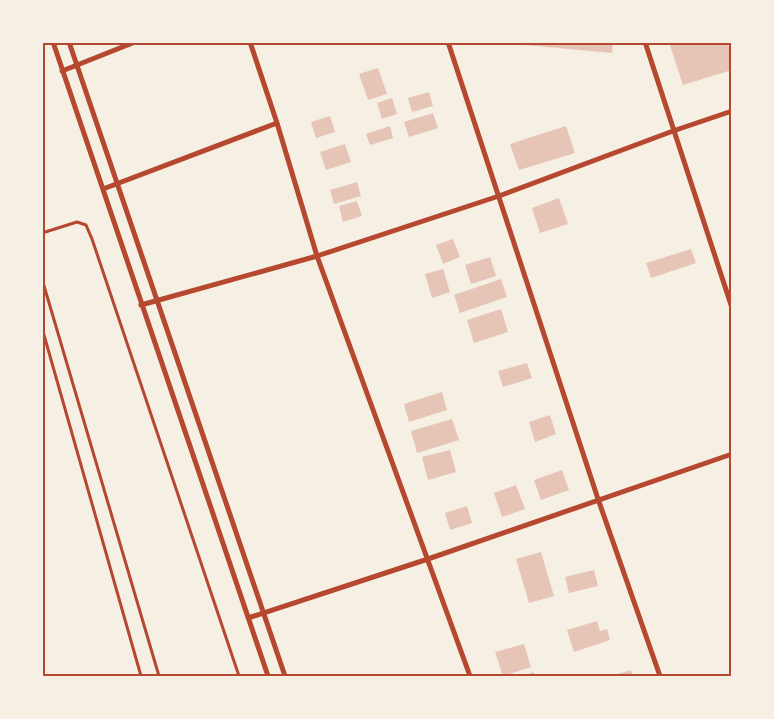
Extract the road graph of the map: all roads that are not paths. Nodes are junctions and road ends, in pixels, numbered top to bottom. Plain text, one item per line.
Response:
1 (53, 42) edge
2 (69, 42) edge
3 (135, 42) edge
4 (250, 42) edge
5 (448, 42) edge
6 (645, 42) edge
7 (77, 66) junction
8 (62, 71) junction
9 (732, 112) edge
10 (277, 123) junction
11 (673, 131) junction
12 (118, 183) junction
13 (103, 189) junction
14 (499, 196) junction
15 (317, 256) junction
16 (157, 300) junction
17 (141, 305) junction
18 (732, 308) edge
19 (732, 454) edge
20 (598, 500) junction
21 (428, 558) junction
22 (263, 613) junction
23 (248, 618) junction
24 (268, 676) edge
25 (286, 676) edge
26 (470, 676) edge
27 (660, 676) edge

1 - 8 street
2 - 7 street
3 - 7 street
4 - 10 street
5 - 14 street
6 - 11 street
7 - 8 street
7 - 12 street
8 - 13 street
9 - 11 street
10 - 12 street
10 - 15 street
11 - 14 street
11 - 18 street
12 - 13 street
12 - 16 street
13 - 17 street
14 - 15 street
14 - 20 street
15 - 16 street
15 - 21 street
16 - 17 street
16 - 22 street
17 - 23 street
19 - 20 street
20 - 21 street
20 - 27 street
21 - 22 street
21 - 26 street
22 - 23 street
22 - 25 street
23 - 24 street

